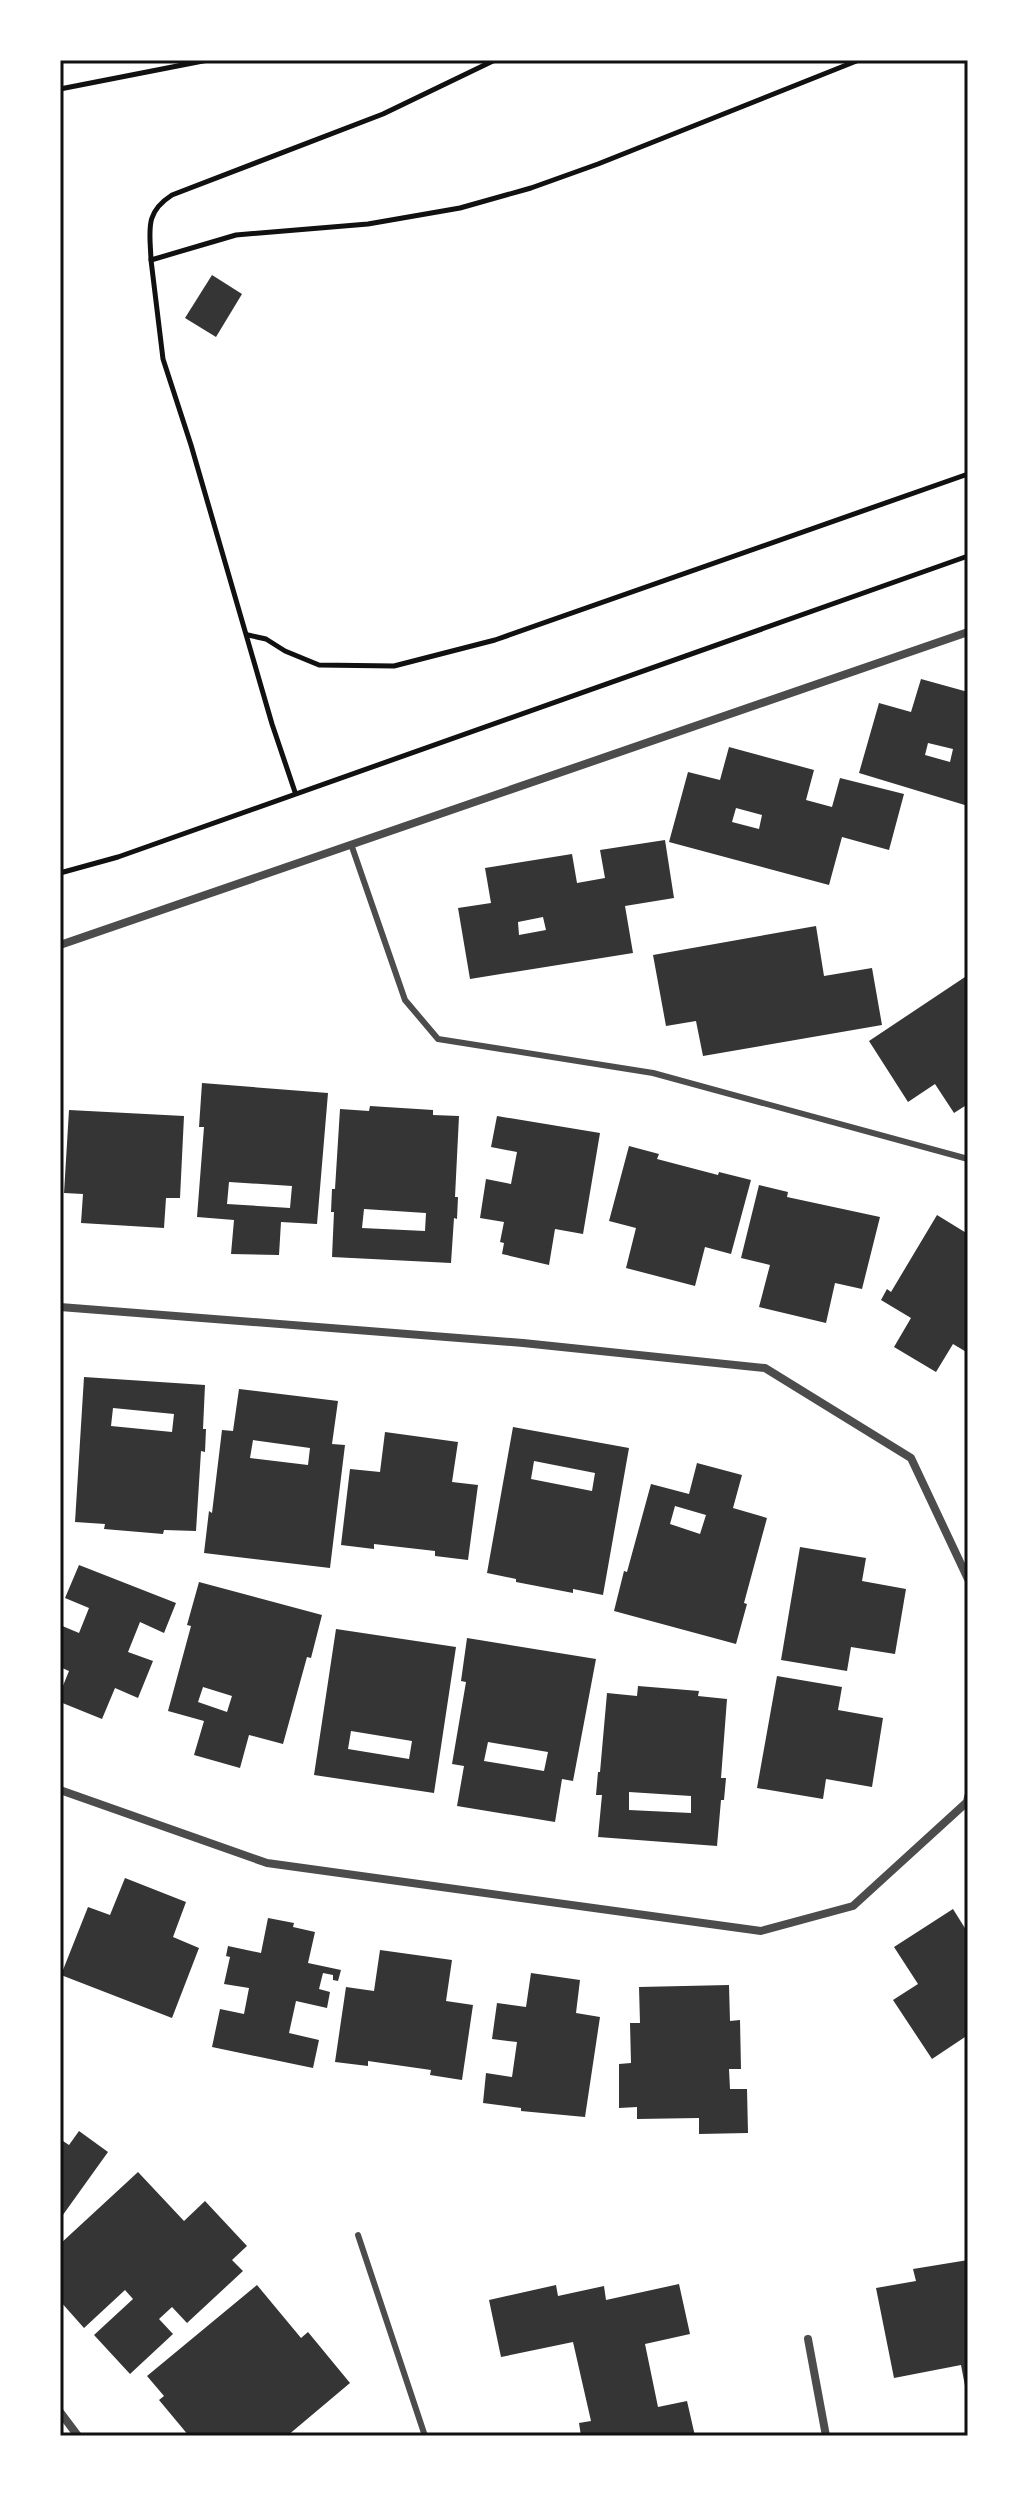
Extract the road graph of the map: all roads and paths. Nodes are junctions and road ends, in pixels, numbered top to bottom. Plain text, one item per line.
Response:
1 (208, 60) edge
2 (495, 60) edge
3 (859, 60) edge
4 (60, 89) edge
5 (151, 260) junction
6 (968, 474) edge
7 (968, 556) edge
8 (968, 632) edge
9 (247, 634) junction
10 (295, 792) junction
11 (351, 844) junction
12 (60, 873) edge
13 (60, 945) edge
14 (968, 1159) edge
15 (60, 1307) edge
16 (968, 1579) edge
17 (60, 1790) edge
18 (968, 1797) edge
19 (358, 2235) dead end
20 (808, 2339) dead end
21 (60, 2412) edge
22 (78, 2436) edge
23 (425, 2436) edge
24 (826, 2436) edge

1 - 4 path
2 - 5 path
3 - 5 path
5 - 9 path
6 - 9 path
7 - 10 path
8 - 11 street
9 - 10 path
10 - 12 path
11 - 13 street
11 - 14 lane
15 - 16 street
17 - 18 street
19 - 23 lane
20 - 24 street
21 - 22 street

